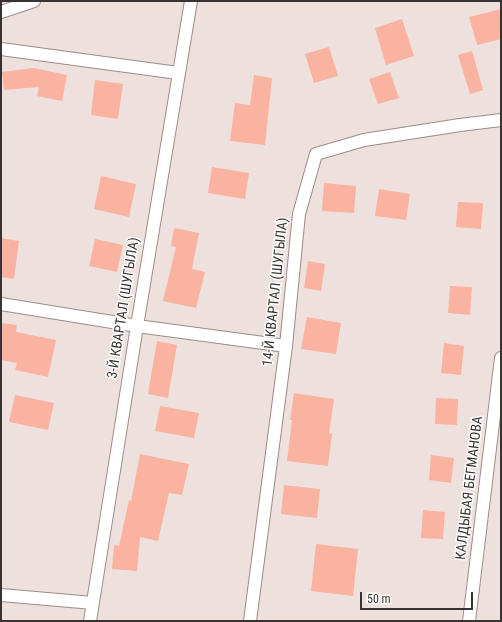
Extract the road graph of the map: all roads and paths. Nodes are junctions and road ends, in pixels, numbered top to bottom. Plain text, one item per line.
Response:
1 (34, 1) edge
2 (191, 1) edge
3 (1, 12) edge
4 (1, 49) edge
5 (178, 74) junction
6 (501, 120) edge
7 (1, 304) edge
8 (137, 326) junction
9 (286, 346) junction
10 (501, 358) edge
11 (1, 595) edge
12 (93, 603) junction
13 (90, 621) edge
14 (250, 621) edge
15 (469, 621) edge

1 - 3 street
2 - 5 street, 3-Й КВАРТАЛ (ШУГЫЛА)
4 - 5 street
5 - 8 street, 3-Й КВАРТАЛ (ШУГЫЛА)
6 - 9 street, 14-Й КВАРТАЛ (ШУГЫЛА)
7 - 8 street
8 - 9 street
8 - 12 street, 3-Й КВАРТАЛ (ШУГЫЛА)
9 - 14 street, 14-Й КВАРТАЛ (ШУГЫЛА)
10 - 15 street, КАЛДЫБАЯ БЕГМАНОВА
11 - 12 street
12 - 13 street, 3-Й КВАРТАЛ (ШУГЫЛА)

